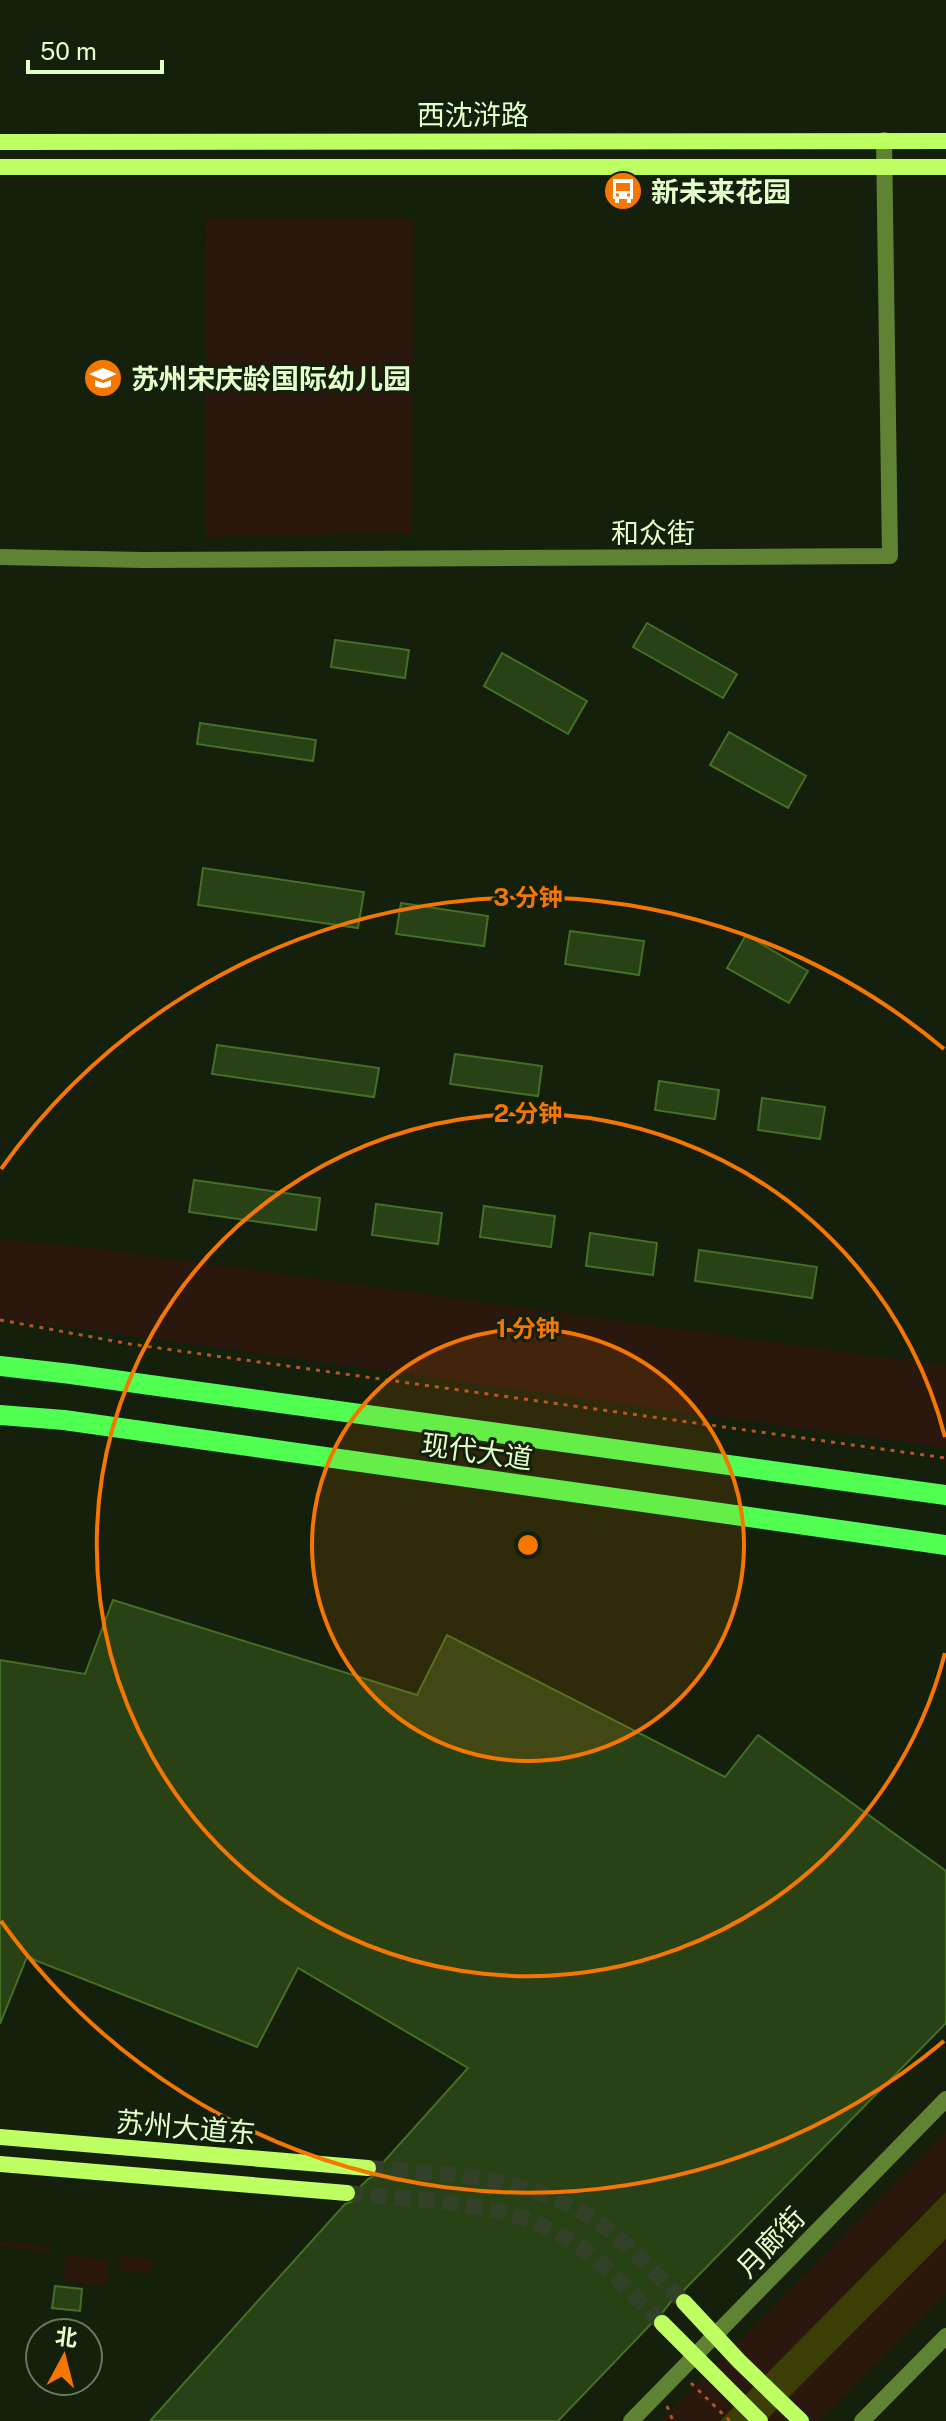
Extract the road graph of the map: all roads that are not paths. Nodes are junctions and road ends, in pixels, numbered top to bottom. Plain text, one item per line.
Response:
1 (884, 140) junction
2 (946, 141) edge
3 (0, 142) edge
4 (884, 166) junction
5 (0, 167) edge
6 (946, 167) edge
7 (0, 557) edge
8 (0, 1366) edge
9 (0, 1415) edge
10 (946, 1495) edge
11 (946, 1545) edge
12 (946, 2099) edge
13 (0, 2137) edge
14 (0, 2164) edge
15 (368, 2168) tunnel mouth
16 (347, 2193) tunnel mouth
17 (684, 2302) tunnel mouth
18 (662, 2323) tunnel mouth
19 (716, 2335) junction
20 (946, 2336) edge
21 (696, 2355) junction
22 (800, 2420) edge
23 (631, 2421) edge
24 (760, 2421) edge
25 (862, 2421) edge

1 - 2 main road, 西沈浒路
1 - 3 main road, 西沈浒路
1 - 4 street, 和众街
4 - 5 main road, 西沈浒路
4 - 6 main road, 西沈浒路
4 - 7 street, 和众街
8 - 10 main road, 现代大道
9 - 11 main road, 现代大道
12 - 19 street, 月廊街
13 - 15 main road, 苏州大道东
14 - 16 main road, 苏州大道东
17 - 19 main road
18 - 21 main road
19 - 21 street, 月廊街
19 - 22 main road
20 - 25 street
21 - 23 street, 月廊街
21 - 24 main road

